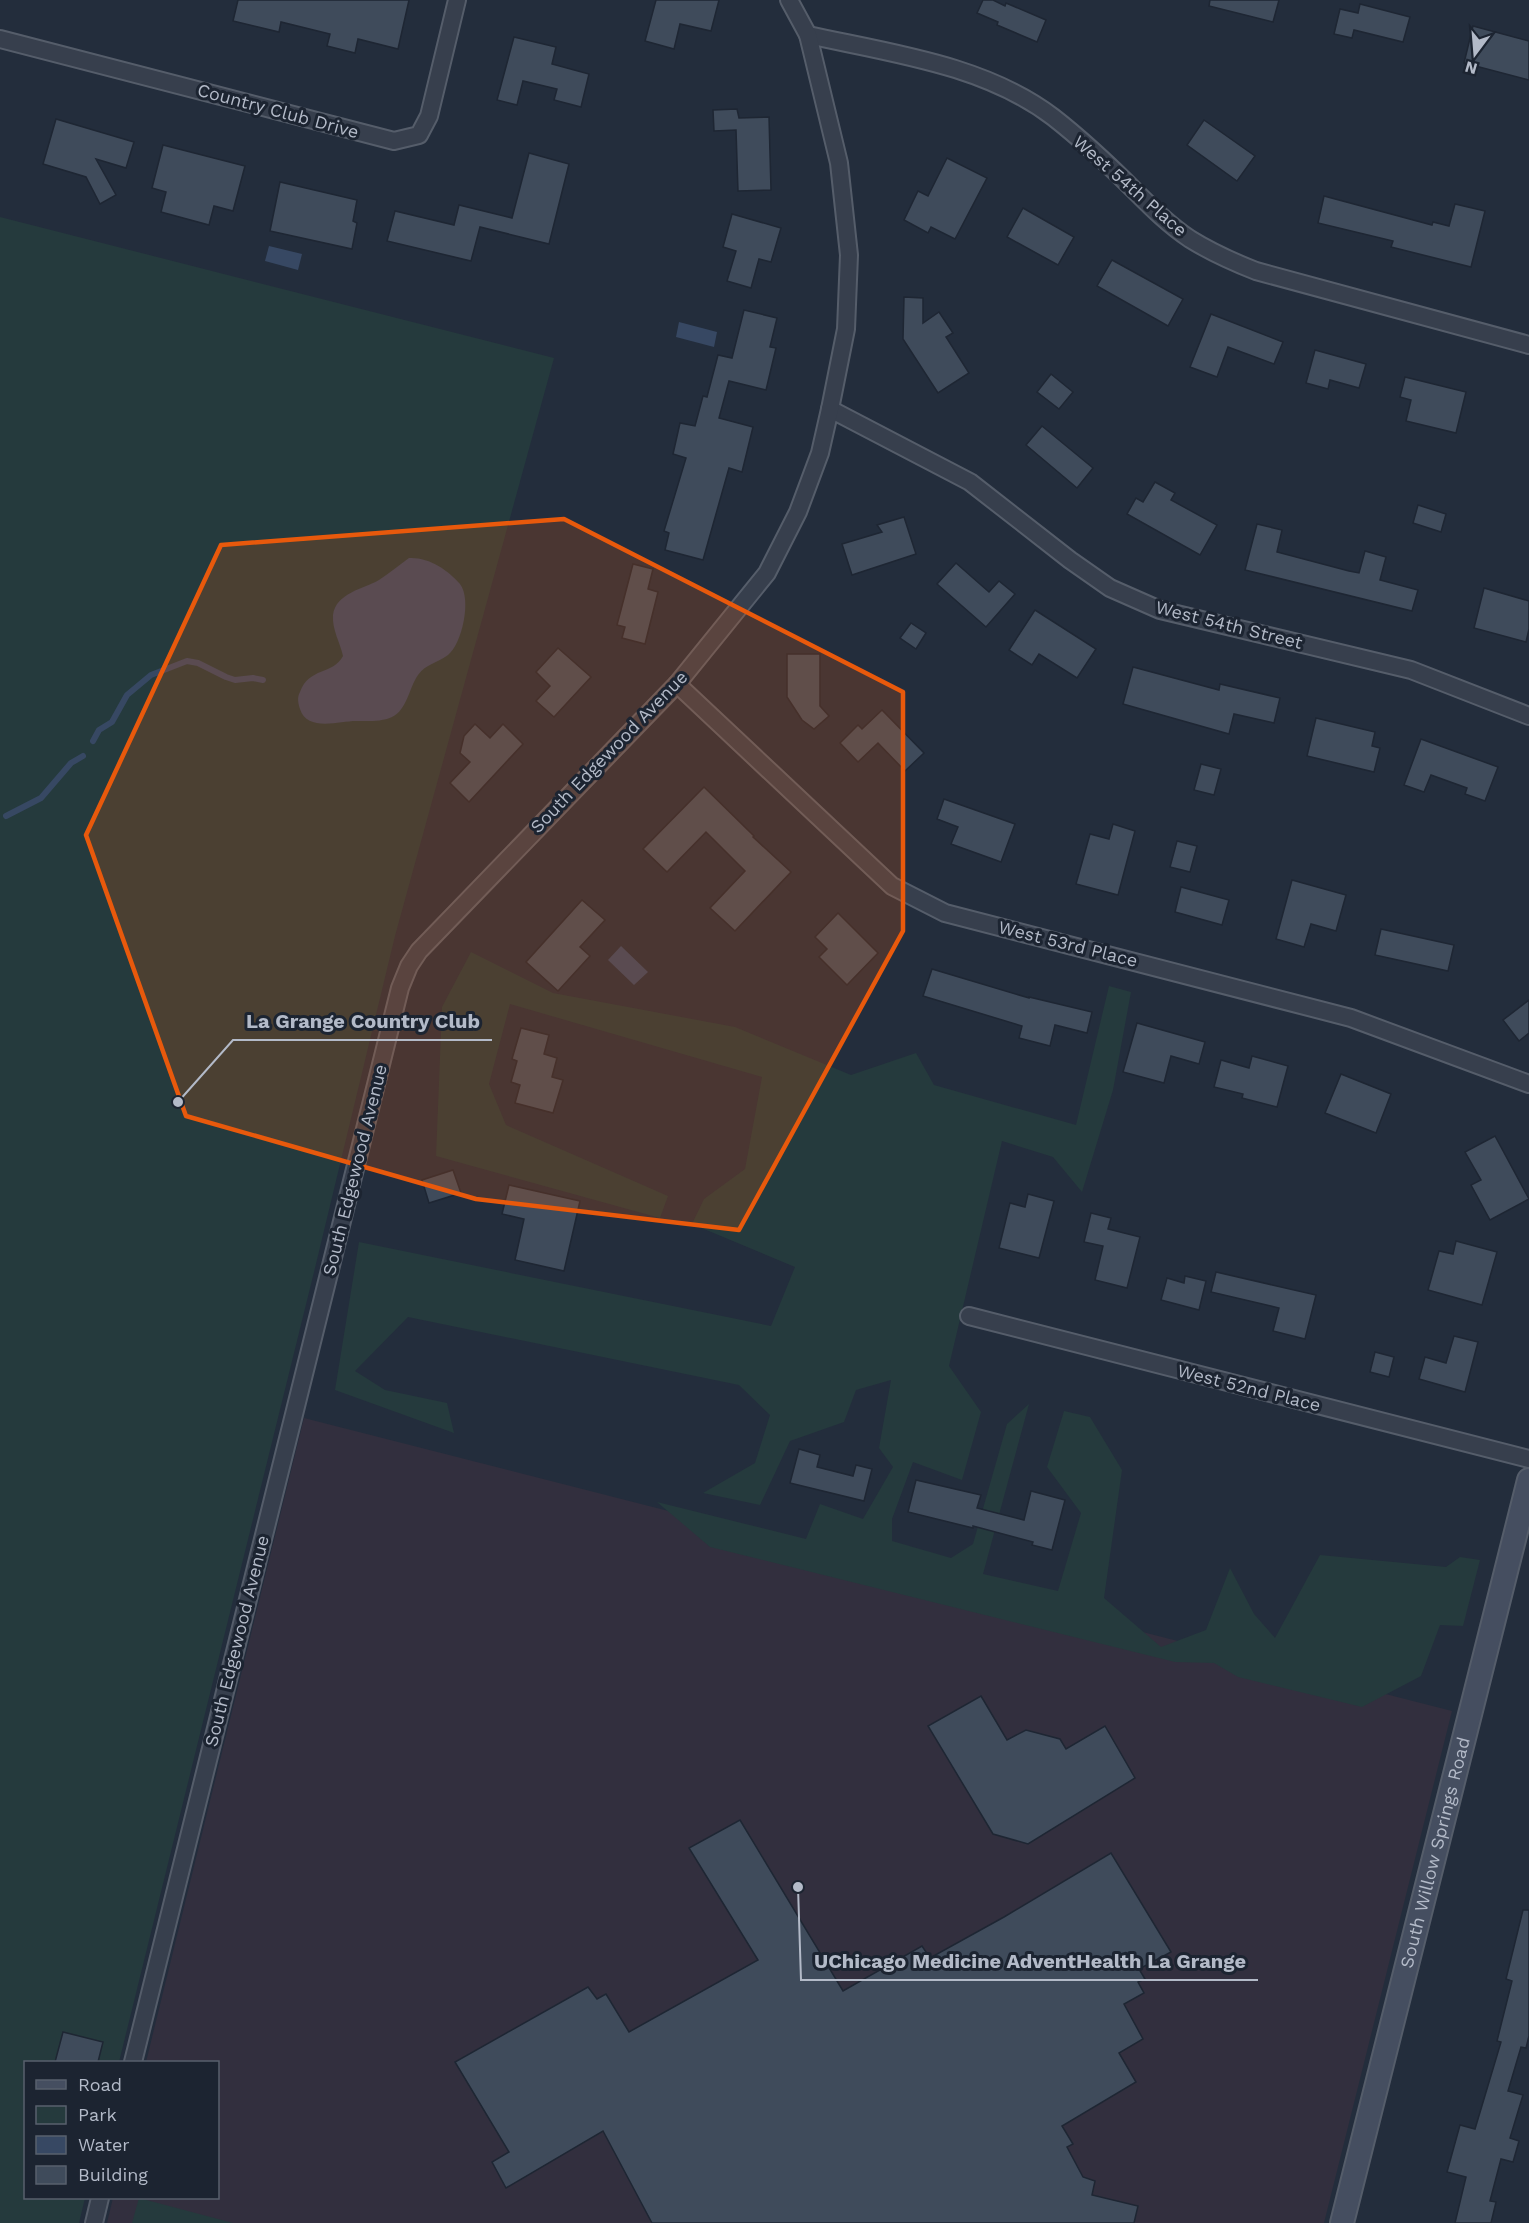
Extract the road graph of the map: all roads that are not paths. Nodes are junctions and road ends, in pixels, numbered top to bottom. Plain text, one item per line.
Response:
1 (457, 0) edge
2 (789, 0) edge
3 (808, 35) junction
4 (0, 39) edge
5 (1529, 345) edge
6 (830, 409) junction
7 (677, 684) junction
8 (1529, 716) edge
9 (1529, 1084) edge
10 (969, 1316) dead end
11 (1529, 1460) edge
12 (1529, 1480) edge
13 (133, 2061) edge
14 (100, 2199) edge
15 (94, 2223) edge
16 (1342, 2223) edge

1 - 4 street, Country Club Drive
2 - 3 street, South Edgewood Avenue
3 - 5 street, West 54th Place
3 - 6 street, South Edgewood Avenue
6 - 7 street, South Edgewood Avenue
6 - 8 street, West 54th Street
7 - 9 street, West 53rd Place
7 - 13 street, South Edgewood Avenue
10 - 11 street, West 52nd Place
12 - 16 street, South Willow Springs Road
14 - 15 street

